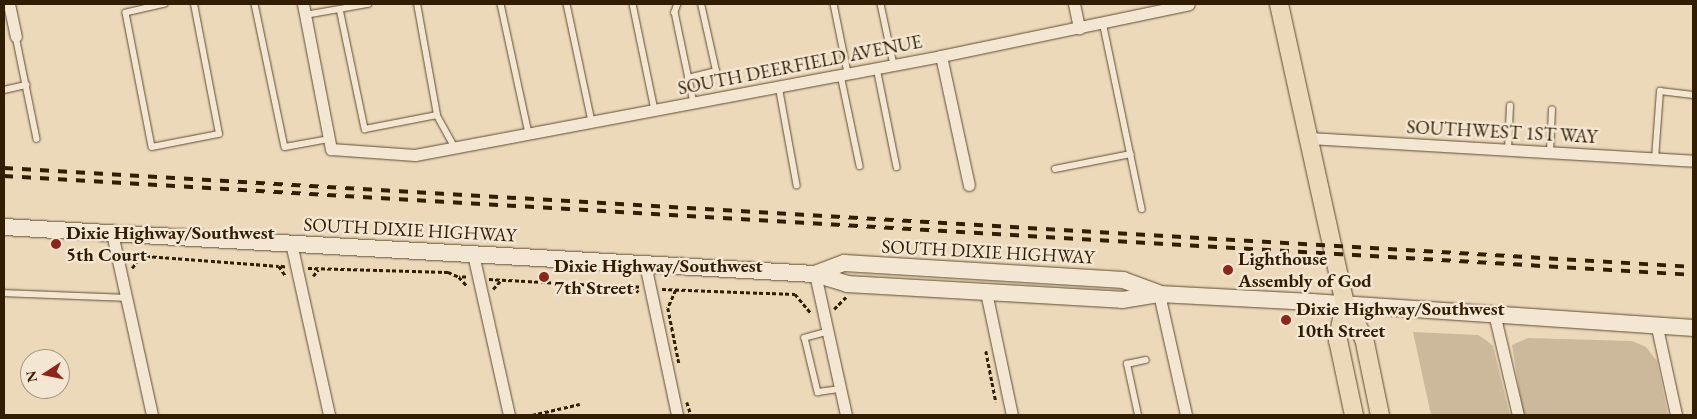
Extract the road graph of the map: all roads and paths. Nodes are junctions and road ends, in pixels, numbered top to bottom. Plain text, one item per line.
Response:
1 (10, 4) edge
2 (165, 4) edge
3 (194, 4) edge
4 (255, 4) edge
5 (368, 4) edge
6 (416, 4) edge
7 (501, 4) edge
8 (566, 4) edge
9 (633, 4) edge
10 (678, 4) edge
11 (702, 4) edge
12 (834, 4) edge
13 (881, 4) edge
14 (1074, 4) edge
15 (1190, 4) edge
16 (1279, 4) edge
17 (1162, 7) edge
18 (304, 9) edge
19 (340, 9) junction
20 (1103, 22) junction
21 (1079, 28) junction
22 (16, 36) joint
23 (941, 56) junction
24 (894, 65) junction
25 (877, 68) junction
26 (845, 74) junction
27 (688, 78) junction
28 (26, 85) junction
29 (779, 86) junction
30 (4, 90) edge
31 (1693, 95) edge
32 (694, 103) junction
33 (1510, 106) dead end
34 (655, 110) junction
35 (1552, 110) dead end
36 (437, 115) junction
37 (592, 122) junction
38 (529, 134) junction
39 (1309, 138) junction
40 (37, 139) dead end
41 (328, 139) junction
42 (455, 148) junction
43 (1508, 150) junction
44 (1550, 152) junction
45 (1131, 154) junction
46 (1655, 159) junction
47 (1693, 161) edge
48 (860, 166) dead end
49 (897, 167) dead end
50 (1055, 169) dead end
51 (797, 185) dead end
52 (969, 185) dead end
53 (1142, 209) dead end
54 (4, 227) edge
55 (112, 233) junction
56 (291, 243) junction
57 (473, 254) junction
58 (118, 258) junction
59 (646, 264) junction
60 (278, 266) junction
61 (296, 267) junction
62 (320, 269) junction
63 (815, 274) junction
64 (313, 276) dead end
65 (459, 277) junction
66 (478, 278) junction
67 (286, 280) dead end
68 (467, 286) dead end
69 (631, 287) junction
70 (650, 288) junction
71 (677, 290) junction
72 (986, 292) junction
73 (4, 293) edge
74 (784, 293) dead end
75 (1159, 294) junction
76 (849, 296) dead end
77 (126, 298) junction
78 (643, 299) dead end
79 (1345, 303) junction
80 (1494, 313) junction
81 (833, 314) dead end
82 (1693, 322) edge
83 (1656, 323) junction
84 (1693, 328) edge
85 (828, 332) junction
86 (986, 342) dead end
87 (1146, 360) dead end
88 (680, 370) dead end
89 (840, 389) junction
90 (685, 392) dead end
91 (580, 404) dead end
92 (997, 407) dead end
93 (152, 415) edge
94 (329, 415) edge
95 (509, 415) edge
96 (532, 415) edge
97 (677, 415) edge
98 (691, 415) edge
99 (846, 415) edge
100 (1012, 415) edge
101 (1138, 415) edge
102 (1186, 415) edge
103 (1354, 415) edge
104 (1380, 415) edge
105 (1518, 415) edge
106 (1676, 415) edge

1 - 22 street
2 - 3 lane
4 - 41 lane
5 - 19 lane
6 - 36 lane
7 - 38 lane
8 - 37 lane
9 - 34 lane
10 - 27 lane
11 - 27 lane
12 - 26 lane
13 - 24 lane
14 - 21 street
15 - 17 street, SOUTH DEERFIELD AVENUE
16 - 39 main road
17 - 20 street, SOUTH DEERFIELD AVENUE
18 - 19 lane
18 - 41 street
19 - 36 lane
20 - 21 street, SOUTH DEERFIELD AVENUE
20 - 45 lane
21 - 23 street, SOUTH DEERFIELD AVENUE
22 - 28 lane
23 - 24 street, SOUTH DEERFIELD AVENUE
23 - 52 street
24 - 25 street, SOUTH DEERFIELD AVENUE
25 - 26 street, SOUTH DEERFIELD AVENUE
25 - 49 lane
26 - 29 street, SOUTH DEERFIELD AVENUE
26 - 48 lane
27 - 32 lane
28 - 30 lane
28 - 40 lane
29 - 32 street, SOUTH DEERFIELD AVENUE
29 - 51 lane
31 - 46 lane
32 - 34 street, SOUTH DEERFIELD AVENUE
33 - 43 lane
34 - 37 street, SOUTH DEERFIELD AVENUE
35 - 44 lane
36 - 42 lane
37 - 38 street, SOUTH DEERFIELD AVENUE
38 - 42 street, SOUTH DEERFIELD AVENUE
39 - 43 street, SOUTHWEST 1ST WAY
39 - 79 main road
41 - 42 street, SOUTH DEERFIELD AVENUE
43 - 44 street, SOUTHWEST 1ST WAY
44 - 46 street, SOUTHWEST 1ST WAY
45 - 50 lane
45 - 53 lane
46 - 47 street, SOUTHWEST 1ST WAY
54 - 55 main road, SOUTH DIXIE HIGHWAY
55 - 56 main road, SOUTH DIXIE HIGHWAY
55 - 58 street
56 - 57 main road, SOUTH DIXIE HIGHWAY
56 - 61 street
57 - 59 main road, SOUTH DIXIE HIGHWAY
57 - 66 street
58 - 60 path
58 - 77 street
59 - 63 main road, SOUTH DIXIE HIGHWAY
59 - 70 street
60 - 61 path
60 - 67 path
61 - 62 path
61 - 94 street
62 - 64 path
62 - 65 path
63 - 72 main road, SOUTH DIXIE HIGHWAY
63 - 75 main road, SOUTH DIXIE HIGHWAY
63 - 85 street
65 - 66 path
65 - 68 path
66 - 69 path
66 - 95 street
69 - 70 path
69 - 78 path
70 - 71 path
70 - 97 street
71 - 74 path
71 - 88 path
72 - 75 main road, SOUTH DIXIE HIGHWAY
72 - 100 street
73 - 77 lane
75 - 79 main road, SOUTH DIXIE HIGHWAY
75 - 102 street
76 - 81 path
77 - 93 street
79 - 80 main road, SOUTH DIXIE HIGHWAY
79 - 103 main road
79 - 104 main road
80 - 83 main road, SOUTH DIXIE HIGHWAY
80 - 105 street
82 - 83 main road, SOUTH DIXIE HIGHWAY
83 - 84 main road, SOUTH DIXIE HIGHWAY
83 - 106 street
85 - 89 street
85 - 89 lane
86 - 92 path
87 - 101 lane
89 - 99 street
90 - 98 path
91 - 96 path

